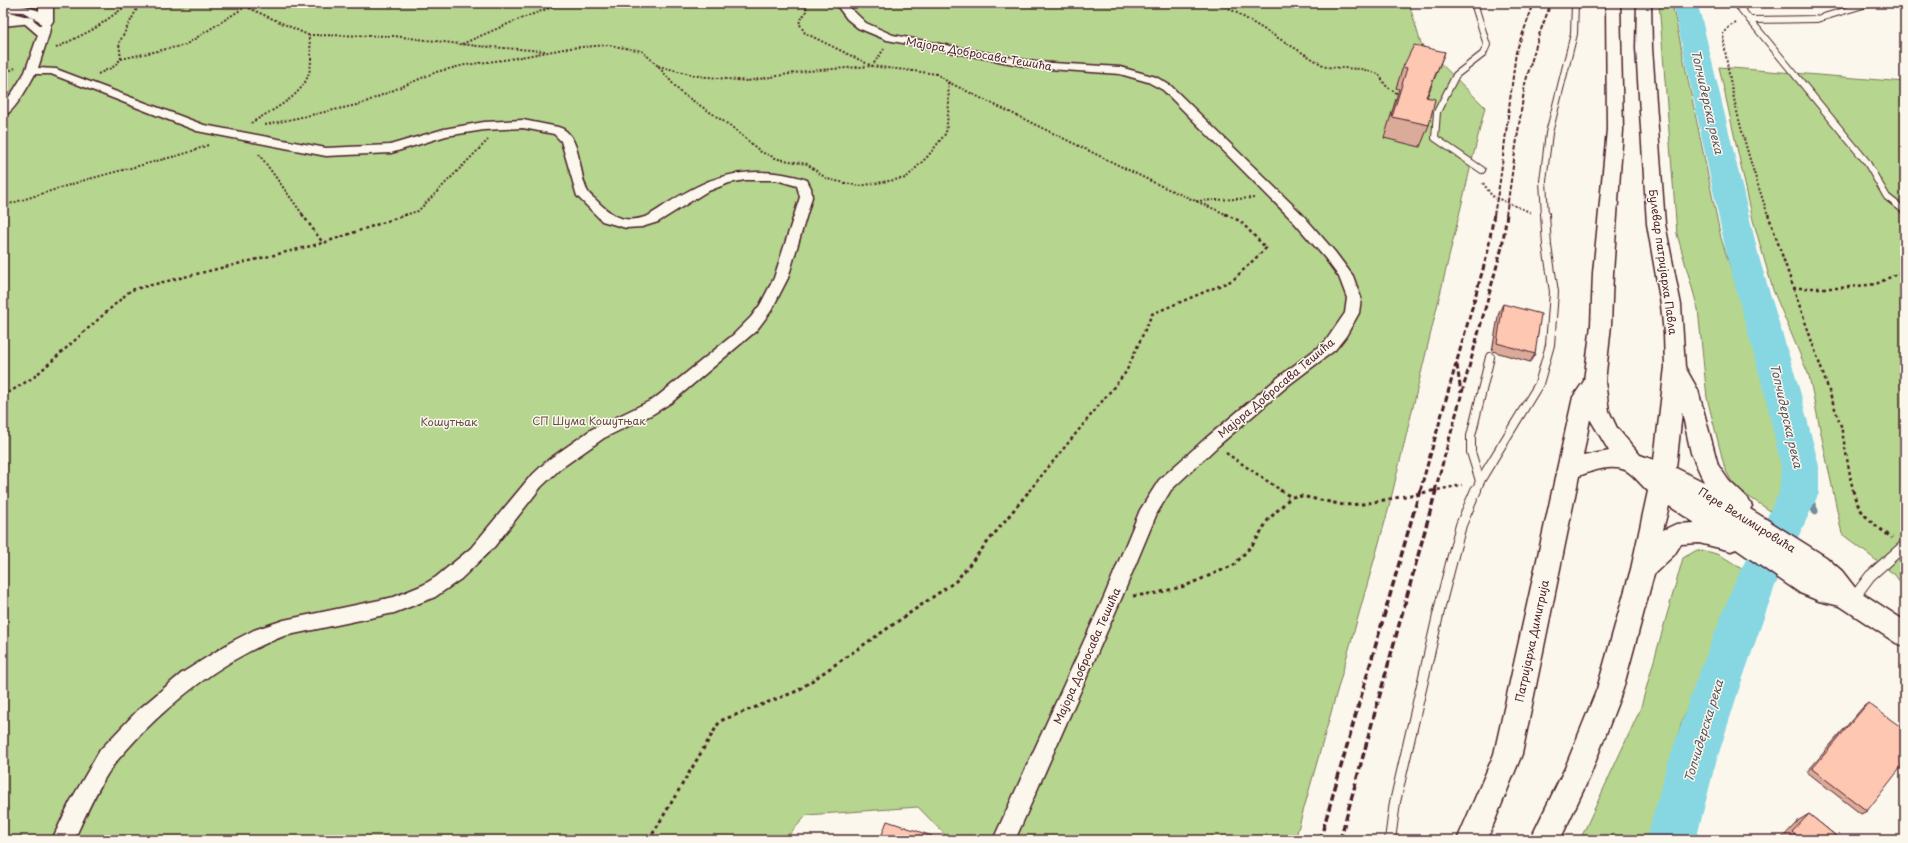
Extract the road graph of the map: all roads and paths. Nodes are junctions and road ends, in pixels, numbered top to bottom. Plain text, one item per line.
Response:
1 (46, 3) edge
2 (130, 3) edge
3 (140, 3) edge
4 (238, 3) edge
5 (563, 3) edge
6 (804, 3) edge
7 (840, 3) edge
8 (1214, 3) edge
9 (1474, 3) edge
10 (1575, 3) edge
11 (1613, 3) edge
12 (1644, 3) edge
13 (1736, 3) edge
14 (1870, 3) edge
15 (1895, 3) edge
16 (1905, 5) edge
17 (246, 6) junction
18 (3, 8) edge
19 (3, 13) edge
20 (27, 20) junction
21 (1750, 20) junction
22 (3, 22) edge
23 (45, 28) junction
24 (308, 35) junction
25 (891, 38) junction
26 (462, 44) junction
27 (549, 51) junction
28 (121, 59) junction
29 (35, 64) junction
30 (658, 66) junction
31 (872, 66) junction
32 (81, 81) junction
33 (948, 82) junction
34 (1401, 97) edge
35 (3, 112) edge
36 (504, 125) junction
37 (240, 136) junction
38 (1482, 170) joint
39 (1276, 196) junction
40 (1196, 201) junction
41 (3, 206) edge
42 (1905, 211) edge
43 (1546, 221) junction
44 (323, 243) junction
45 (1905, 270) edge
46 (1793, 288) junction
47 (1490, 357) dead end
48 (1675, 367) junction
49 (1594, 382) junction
50 (3, 396) edge
51 (1212, 442) junction
52 (1633, 463) junction
53 (1568, 471) junction
54 (1662, 480) junction
55 (1480, 481) junction
56 (1291, 497) junction
57 (1758, 539) junction
58 (1904, 546) edge
59 (1643, 569) junction
60 (1113, 597) junction
61 (1850, 599) junction
62 (1905, 635) edge
63 (63, 840) edge
64 (649, 840) edge
65 (1004, 840) edge
66 (1390, 840) edge
67 (1472, 840) edge
68 (1545, 840) edge

1 - 23 main road
2 - 29 path
3 - 28 path
4 - 17 path
5 - 26 path
6 - 31 path
7 - 25 street, Мајора Добросава Тешића
8 - 34 path
9 - 38 lane
10 - 43 lane
11 - 49 main road
12 - 48 main road, Булевар патријарха Павла
13 - 21 lane
14 - 21 lane
15 - 16 lane
17 - 24 path
17 - 28 path
18 - 23 street
19 - 20 street
20 - 22 main road
20 - 23 street
21 - 42 lane
21 - 46 path
23 - 29 street
24 - 26 path
24 - 37 path
25 - 31 path
25 - 39 street, Мајора Добросава Тешића
26 - 27 path
27 - 30 path
27 - 37 path
28 - 32 path
29 - 32 street
29 - 35 street
30 - 31 path
30 - 33 path
31 - 33 path
32 - 37 street
33 - 40 path
36 - 37 street
36 - 44 path
36 - 63 street
37 - 41 path
37 - 44 path
38 - 43 path
39 - 40 path
39 - 51 street, Мајора Добросава Тешића
40 - 64 path
43 - 55 lane
44 - 50 path
45 - 46 path
46 - 58 path
47 - 55 lane
48 - 54 main road, Булевар патријарха Павла
48 - 57 main road
49 - 52 main road, Пере Велимировића
49 - 53 main road, Патријарха Димитрија
51 - 56 path
51 - 60 street, Мајора Добросава Тешића
52 - 53 main road
52 - 54 main road, Пере Велимировића
53 - 67 main road, Патријарха Димитрија
54 - 57 main road, Пере Велимировића
54 - 59 main road
55 - 56 path
55 - 66 lane
56 - 60 path
57 - 59 main road
57 - 61 main road, Пере Велимировића
58 - 61 lane
59 - 68 main road
60 - 65 street, Мајора Добросава Тешића
61 - 62 main road, Пере Велимировића

